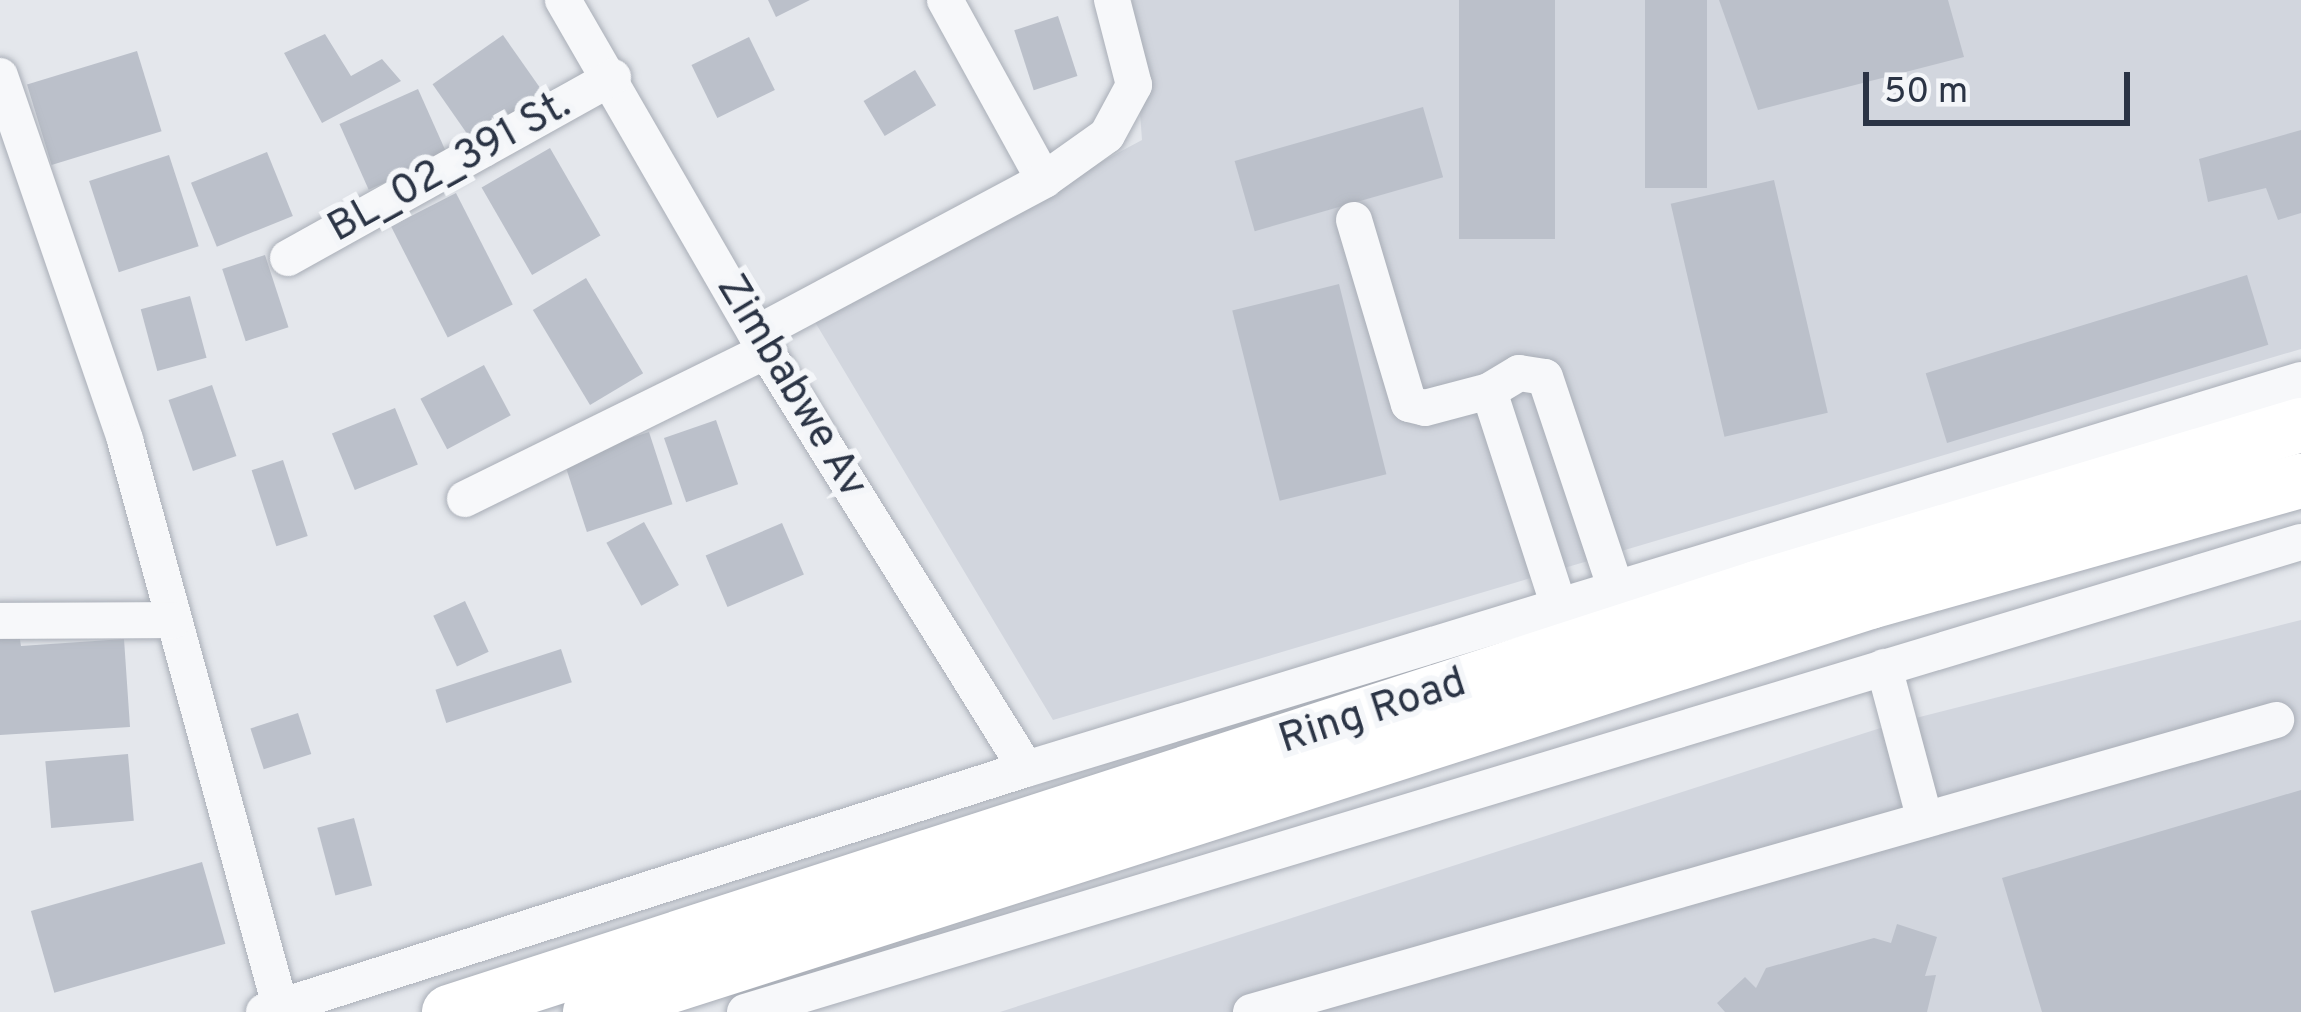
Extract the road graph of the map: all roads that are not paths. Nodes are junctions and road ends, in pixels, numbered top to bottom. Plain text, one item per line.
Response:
1 (563, 0) edge
2 (945, 0) edge
3 (1112, 0) edge
4 (0, 76) edge
5 (613, 77) junction
6 (1044, 181) junction
7 (1354, 220) dead end
8 (288, 258) dead end
9 (761, 342) junction
10 (2301, 380) edge
11 (1489, 392) junction
12 (2301, 425) edge
13 (2301, 481) edge
14 (465, 500) dead end
15 (2301, 542) edge
16 (1616, 589) junction
17 (1559, 606) junction
18 (173, 620) junction
19 (0, 621) edge
20 (1884, 668) junction
21 (2276, 720) dead end
22 (1026, 769) junction
23 (1924, 820) junction
24 (272, 1009) edge
25 (449, 1012) edge
26 (590, 1012) edge
27 (745, 1012) edge
28 (1251, 1012) edge

1 - 5 street, Zimbabwe Av
2 - 6 street
3 - 6 street
4 - 18 street
5 - 8 street, BL_02_391 St.
5 - 9 street, Zimbabwe Av
6 - 9 street
7 - 11 street
9 - 14 street
9 - 22 street, Zimbabwe Av
10 - 16 street
11 - 16 street
11 - 17 street
12 - 25 highway, Ring Road
13 - 26 highway, Ring Road
15 - 20 street
16 - 17 street
17 - 22 street
18 - 19 street
18 - 24 street
20 - 23 street
20 - 27 street
21 - 23 street
22 - 24 street
23 - 28 street

